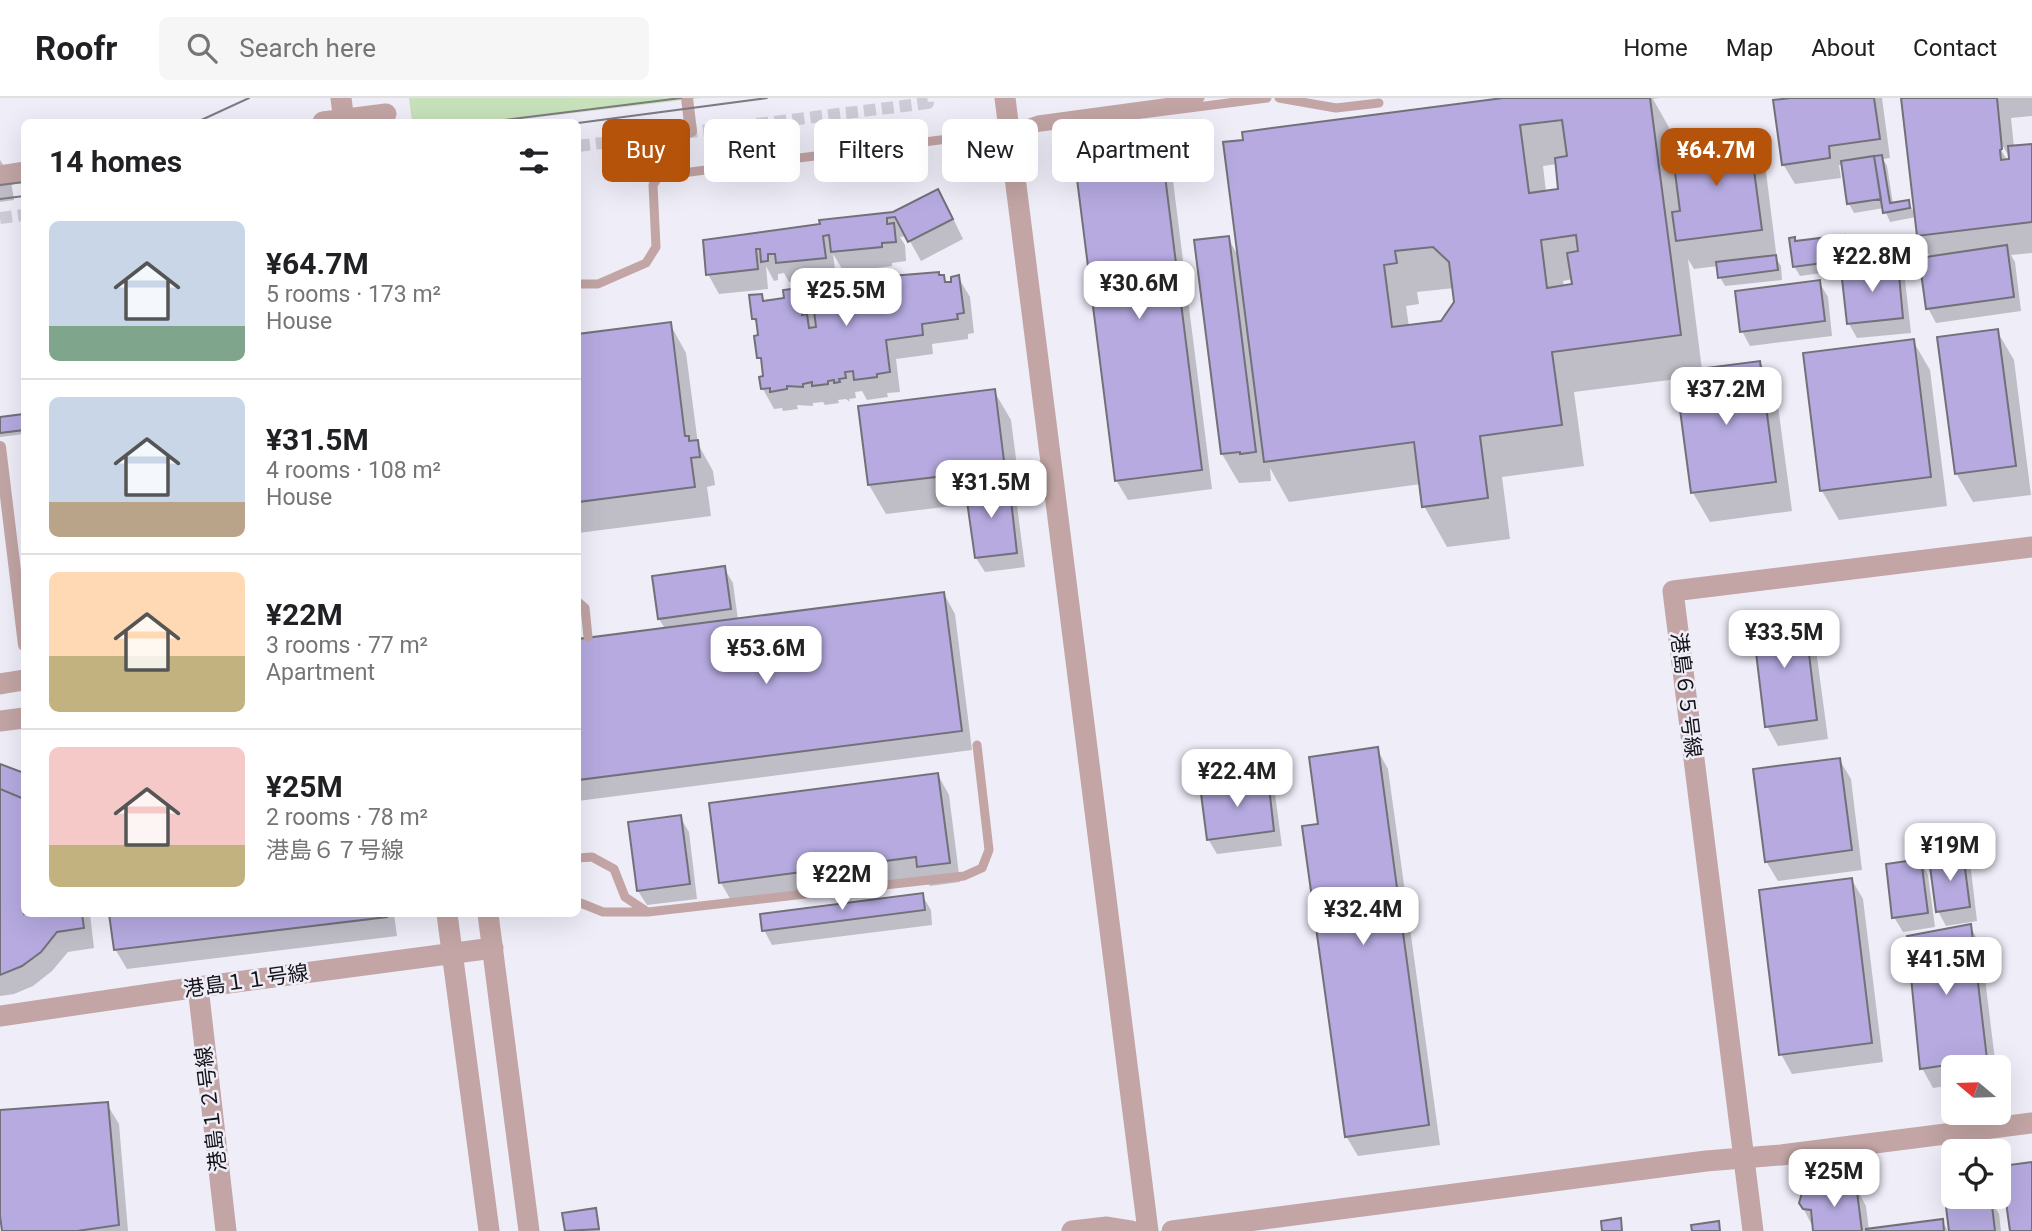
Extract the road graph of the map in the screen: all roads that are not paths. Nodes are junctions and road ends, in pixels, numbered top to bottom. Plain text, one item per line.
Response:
1 (687, 98) edge
2 (1004, 98) edge
3 (1200, 98) edge
4 (1267, 98) edge
5 (1279, 98) edge
6 (1379, 104) edge
7 (385, 112) edge
8 (338, 116) edge
9 (1007, 119) edge
10 (1038, 120) edge
11 (1038, 128) edge
12 (691, 131) dead end
13 (942, 139) edge
14 (21, 172) edge
15 (0, 176) edge
16 (1016, 182) edge
17 (581, 284) edge
18 (0, 447) edge
19 (2032, 547) edge
20 (581, 605) edge
21 (21, 620) edge
22 (589, 637) dead end
23 (21, 680) edge
24 (0, 684) edge
25 (21, 718) edge
26 (0, 721) edge
27 (977, 745) dead end
28 (581, 858) edge
29 (581, 903) edge
30 (648, 912) junction
31 (447, 917) edge
32 (488, 917) edge
33 (493, 948) junction
34 (453, 953) junction
35 (198, 987) junction
36 (0, 1016) edge
37 (2032, 1123) edge
38 (1744, 1158) junction
39 (226, 1231) edge
40 (489, 1231) edge
41 (528, 1231) edge
42 (1072, 1231) edge
43 (1132, 1231) edge
44 (1148, 1231) edge
45 (1171, 1231) edge
46 (1753, 1231) edge

1 - 12 street
2 - 9 street
3 - 10 lane
4 - 11 lane
5 - 6 lane
7 - 8 street
13 - 17 lane
14 - 15 street
16 - 44 street
18 - 21 street
19 - 38 street, 港島６５号線
20 - 22 lane
23 - 24 street
25 - 26 street
27 - 30 lane
28 - 30 lane
29 - 30 lane
31 - 34 street
32 - 33 street
33 - 34 street, 港島１１号線
33 - 41 street
34 - 35 street, 港島１１号線
34 - 40 street
35 - 36 street, 港島１１号線
35 - 39 street, 港島１２号線
37 - 38 street
38 - 45 street
38 - 46 street
42 - 43 street

